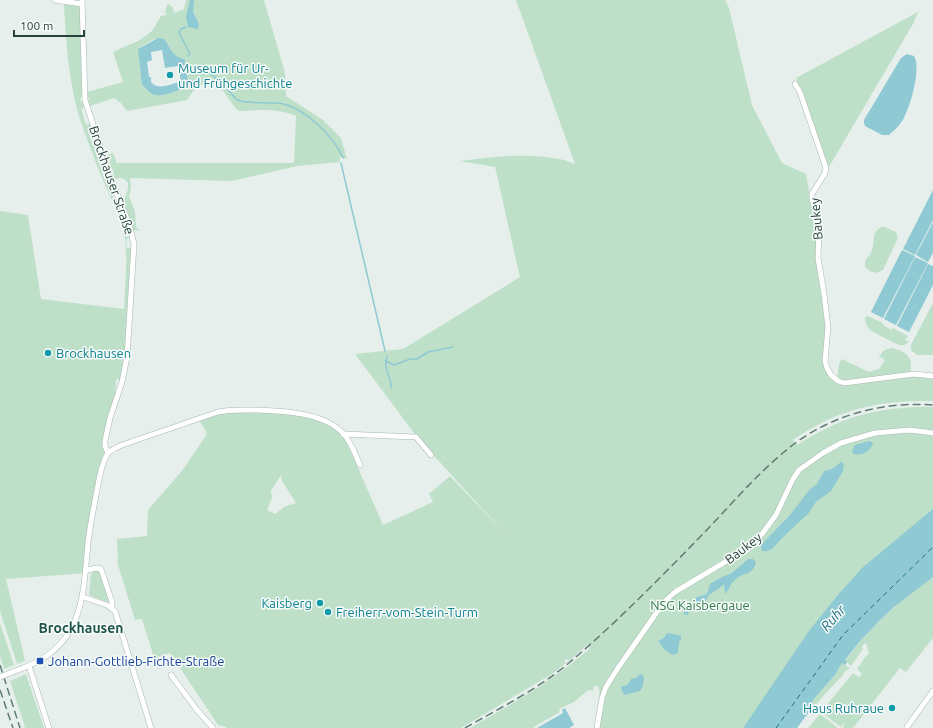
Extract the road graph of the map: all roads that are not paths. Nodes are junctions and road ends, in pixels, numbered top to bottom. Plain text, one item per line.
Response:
1 (55, 0) edge
2 (82, 2) edge
3 (795, 84) dead end
4 (933, 376) edge
5 (933, 433) edge
6 (344, 434) junction
7 (108, 453) junction
8 (431, 454) dead end
9 (360, 465) dead end
10 (86, 570) junction
11 (83, 597) junction
12 (112, 608) junction
13 (26, 667) junction
14 (171, 675) dead end
15 (0, 677) edge
16 (933, 691) edge
17 (907, 727) dead end
18 (48, 728) edge
19 (151, 728) edge
20 (213, 728) edge
21 (596, 728) edge

1 - 2 street
2 - 7 street, Brockhauser Straße
3 - 4 street, Baukey
5 - 21 street, Baukey
6 - 7 street
6 - 8 street
6 - 9 street
7 - 10 street
10 - 11 street
10 - 12 street
11 - 12 street
11 - 13 street
12 - 19 street
13 - 15 street, bridge
13 - 18 street
14 - 20 street
16 - 17 street

